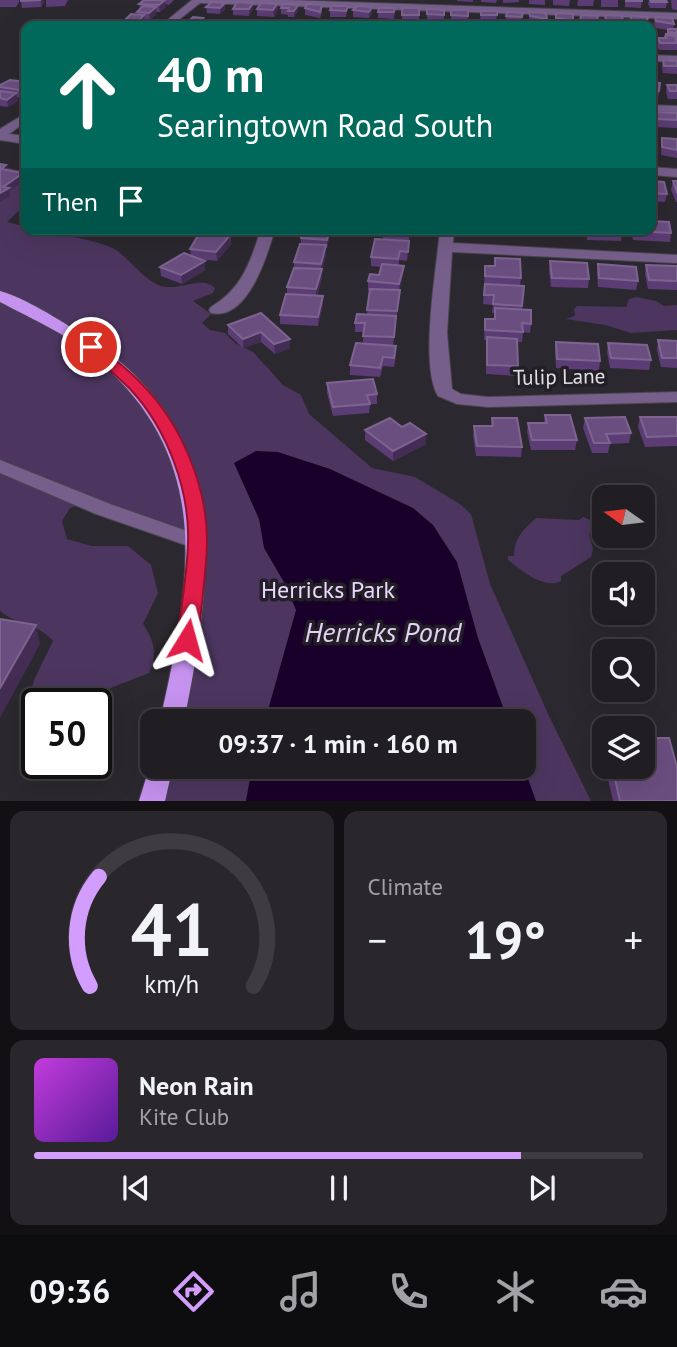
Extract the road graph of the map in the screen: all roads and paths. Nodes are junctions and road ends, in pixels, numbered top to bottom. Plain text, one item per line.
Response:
1 (199, 0) edge
2 (677, 16) edge
3 (172, 21) edge
4 (656, 58) edge
5 (677, 59) edge
6 (656, 108) edge
7 (677, 109) edge
8 (21, 120) edge
9 (0, 135) edge
10 (21, 139) edge
11 (656, 171) edge
12 (677, 173) edge
13 (266, 235) edge
14 (447, 235) edge
15 (446, 247) junction
16 (677, 259) edge
17 (0, 296) edge
18 (217, 310) dead end
19 (677, 397) edge
20 (0, 466) edge
21 (197, 542) junction
22 (174, 709) edge
23 (158, 779) edge
24 (152, 801) edge

1 - 2 street
1 - 3 street
4 - 5 street
6 - 7 street
8 - 9 street
9 - 10 street
11 - 12 street
13 - 18 street
14 - 15 street
15 - 16 street
15 - 19 street, Tulip Lane
17 - 21 main road
20 - 21 street
21 - 22 main road
23 - 24 main road

